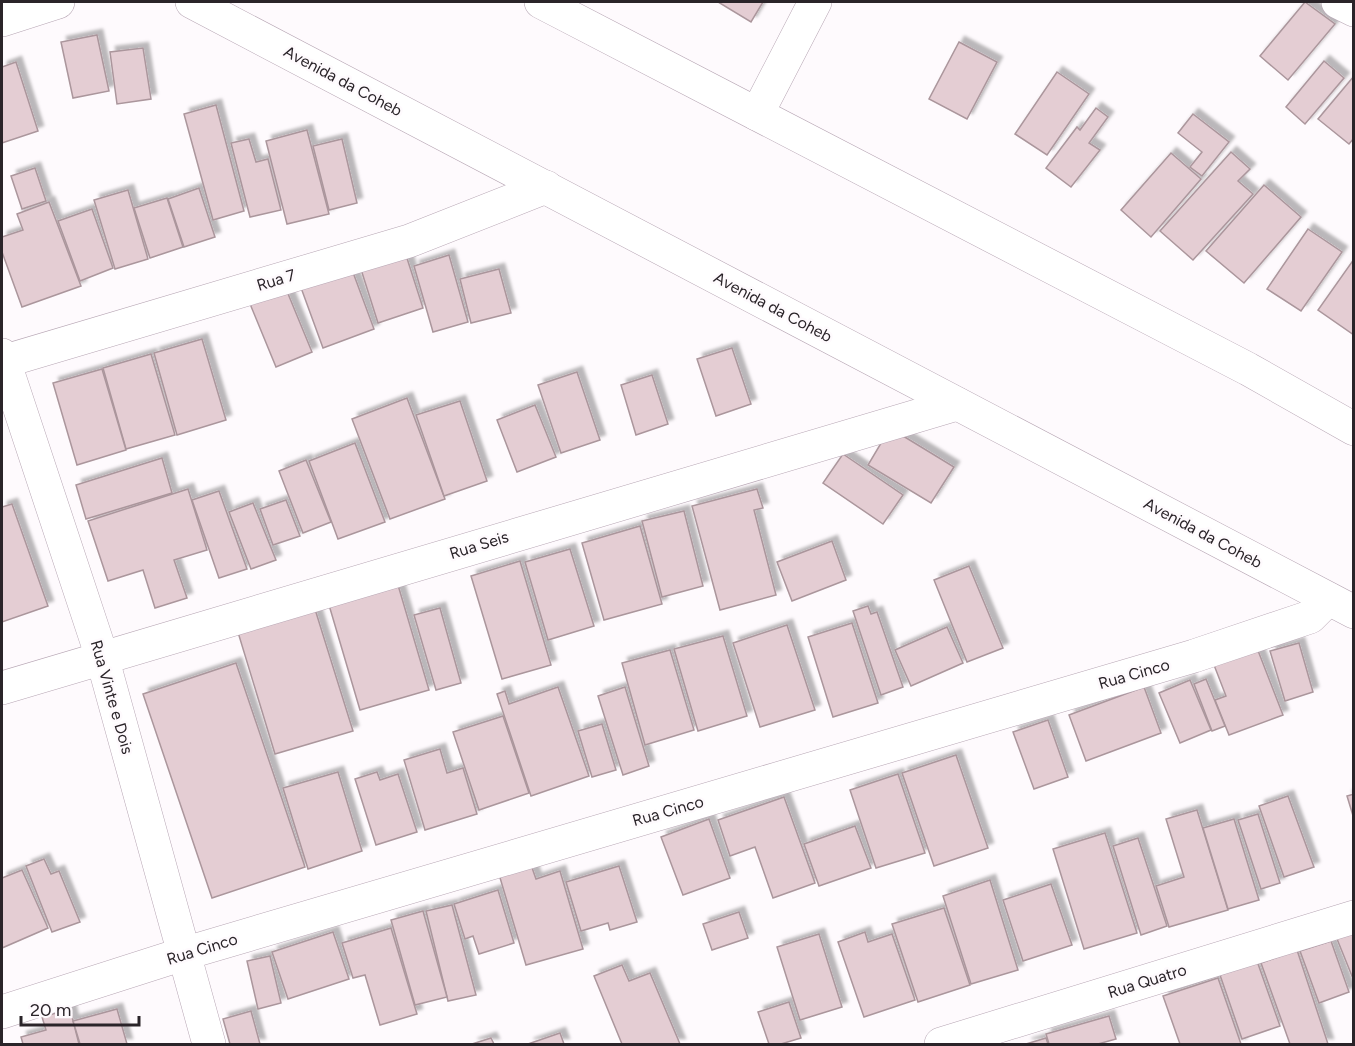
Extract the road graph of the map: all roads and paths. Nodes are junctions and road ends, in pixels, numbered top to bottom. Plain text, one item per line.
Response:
1 (58, 2) edge
2 (192, 2) edge
3 (541, 2) edge
4 (815, 2) edge
5 (1338, 2) edge
6 (1353, 10) edge
7 (2, 20) edge
8 (757, 114) junction
9 (546, 188) junction
10 (2, 360) edge
11 (957, 404) junction
12 (1353, 429) edge
13 (1341, 606) edge
14 (102, 657) junction
15 (2, 688) edge
16 (1353, 917) edge
17 (183, 954) junction
18 (2, 1012) edge
19 (209, 1044) edge
20 (941, 1044) edge

1 - 7 street
2 - 9 street, Avenida da Coheb
3 - 8 street
4 - 8 street
5 - 6 street
8 - 12 street
9 - 10 street, Rua 7
9 - 11 street, Avenida da Coheb
10 - 14 street, Rua Vinte e Dois
11 - 13 street, Avenida da Coheb
11 - 14 street, Rua Seis
13 - 17 street, Rua Cinco
14 - 15 street, Rua Seis
14 - 17 street, Rua Vinte e Dois
16 - 20 street, Rua Quatro
17 - 18 street, Rua Cinco
17 - 19 street, Rua Vinte e Dois

